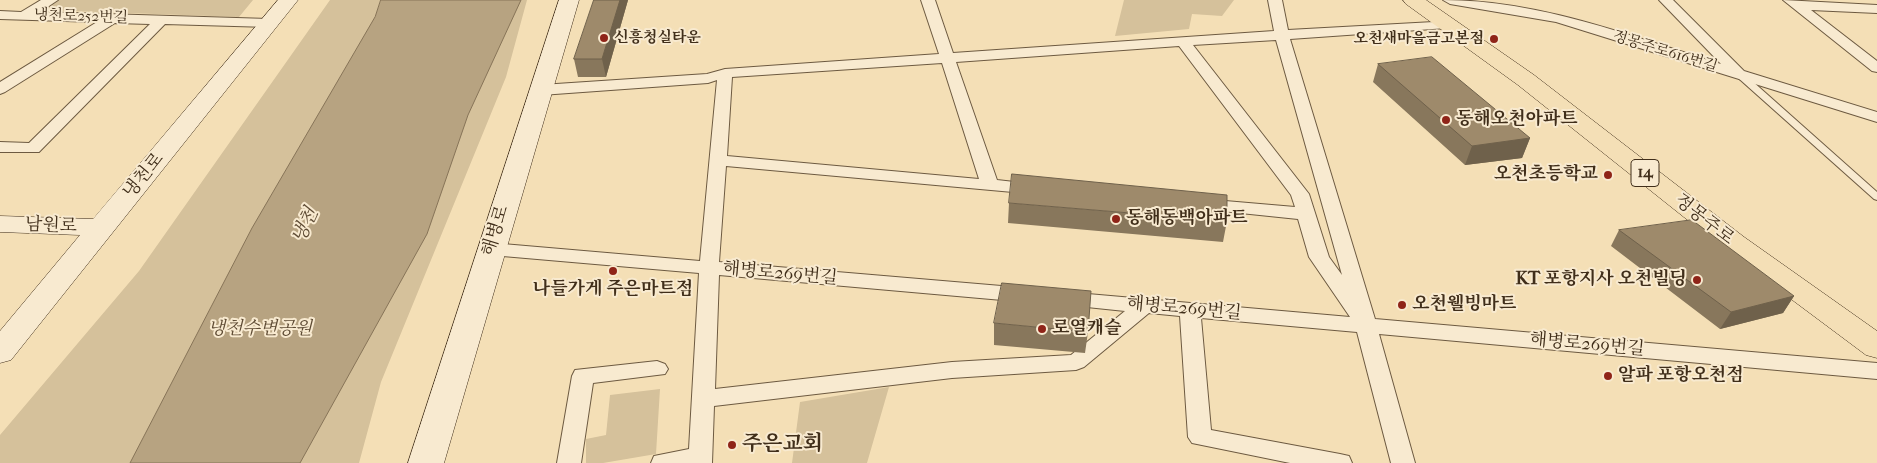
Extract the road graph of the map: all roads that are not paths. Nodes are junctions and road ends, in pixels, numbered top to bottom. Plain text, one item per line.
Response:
1 (51, 0) edge
2 (288, 0) edge
3 (569, 0) edge
4 (928, 0) edge
5 (1275, 0) edge
6 (1413, 0) edge
7 (1541, 0) edge
8 (1666, 0) edge
9 (1794, 3) edge
10 (1877, 9) edge
11 (1449, 12) edge
12 (9, 17) edge
13 (113, 18) junction
14 (1554, 18) junction
15 (161, 20) junction
16 (269, 23) junction
17 (1282, 35) junction
18 (1183, 42) junction
19 (948, 58) junction
20 (1877, 68) edge
21 (724, 73) junction
22 (1739, 74) junction
23 (0, 89) edge
24 (541, 90) junction
25 (1877, 118) edge
26 (0, 147) edge
27 (718, 160) junction
28 (990, 185) junction
29 (1050, 190) edge
30 (1877, 197) edge
31 (1188, 203) edge
32 (1306, 214) junction
33 (0, 224) edge
34 (101, 228) junction
35 (491, 249) junction
36 (710, 268) junction
37 (1145, 306) junction
38 (1190, 310) junction
39 (1366, 325) junction
40 (1877, 347) edge
41 (0, 352) edge
42 (658, 369) dead end
43 (1877, 371) edge
44 (703, 399) junction
45 (700, 460) edge
46 (1405, 460) edge
47 (426, 463) edge
48 (569, 463) edge
49 (664, 463) edge
50 (1340, 463) edge

1 - 12 street
2 - 16 main road, 냉천로
3 - 24 main road, 해병로
4 - 19 street
5 - 17 street
6 - 11 main road, 정몽주로 / 14
7 - 14 street
8 - 22 street
9 - 10 street
9 - 20 street
11 - 14 street, 정몽주로616번길
11 - 17 street, 정몽주로616번길
11 - 40 main road, 정몽주로 / 14
12 - 13 street, 냉천로252번길
13 - 15 street, 냉천로252번길
13 - 23 street
14 - 22 street, 정몽주로616번길
15 - 16 street, 냉천로252번길
15 - 26 street, 냉천로252번길
16 - 34 main road, 냉천로
17 - 18 street, 정몽주로616번길
17 - 39 street
18 - 19 street, 정몽주로616번길
18 - 32 street
19 - 21 street, 정몽주로616번길
19 - 28 street
21 - 24 street, 정몽주로616번길
21 - 27 street
22 - 25 street, 정몽주로616번길
22 - 30 lane
24 - 35 main road, 해병로
27 - 28 street
27 - 36 street
28 - 29 street
31 - 32 street
32 - 39 street
33 - 34 main road, 남원로
34 - 41 main road, 냉천로
35 - 36 street, 해병로269번길
35 - 47 main road, 해병로
36 - 37 street, 해병로269번길
36 - 44 street
37 - 38 street, 해병로269번길
37 - 44 street
38 - 39 street, 해병로269번길
38 - 50 street
39 - 43 street, 해병로269번길
39 - 46 street
42 - 48 street
44 - 45 street
45 - 49 street

